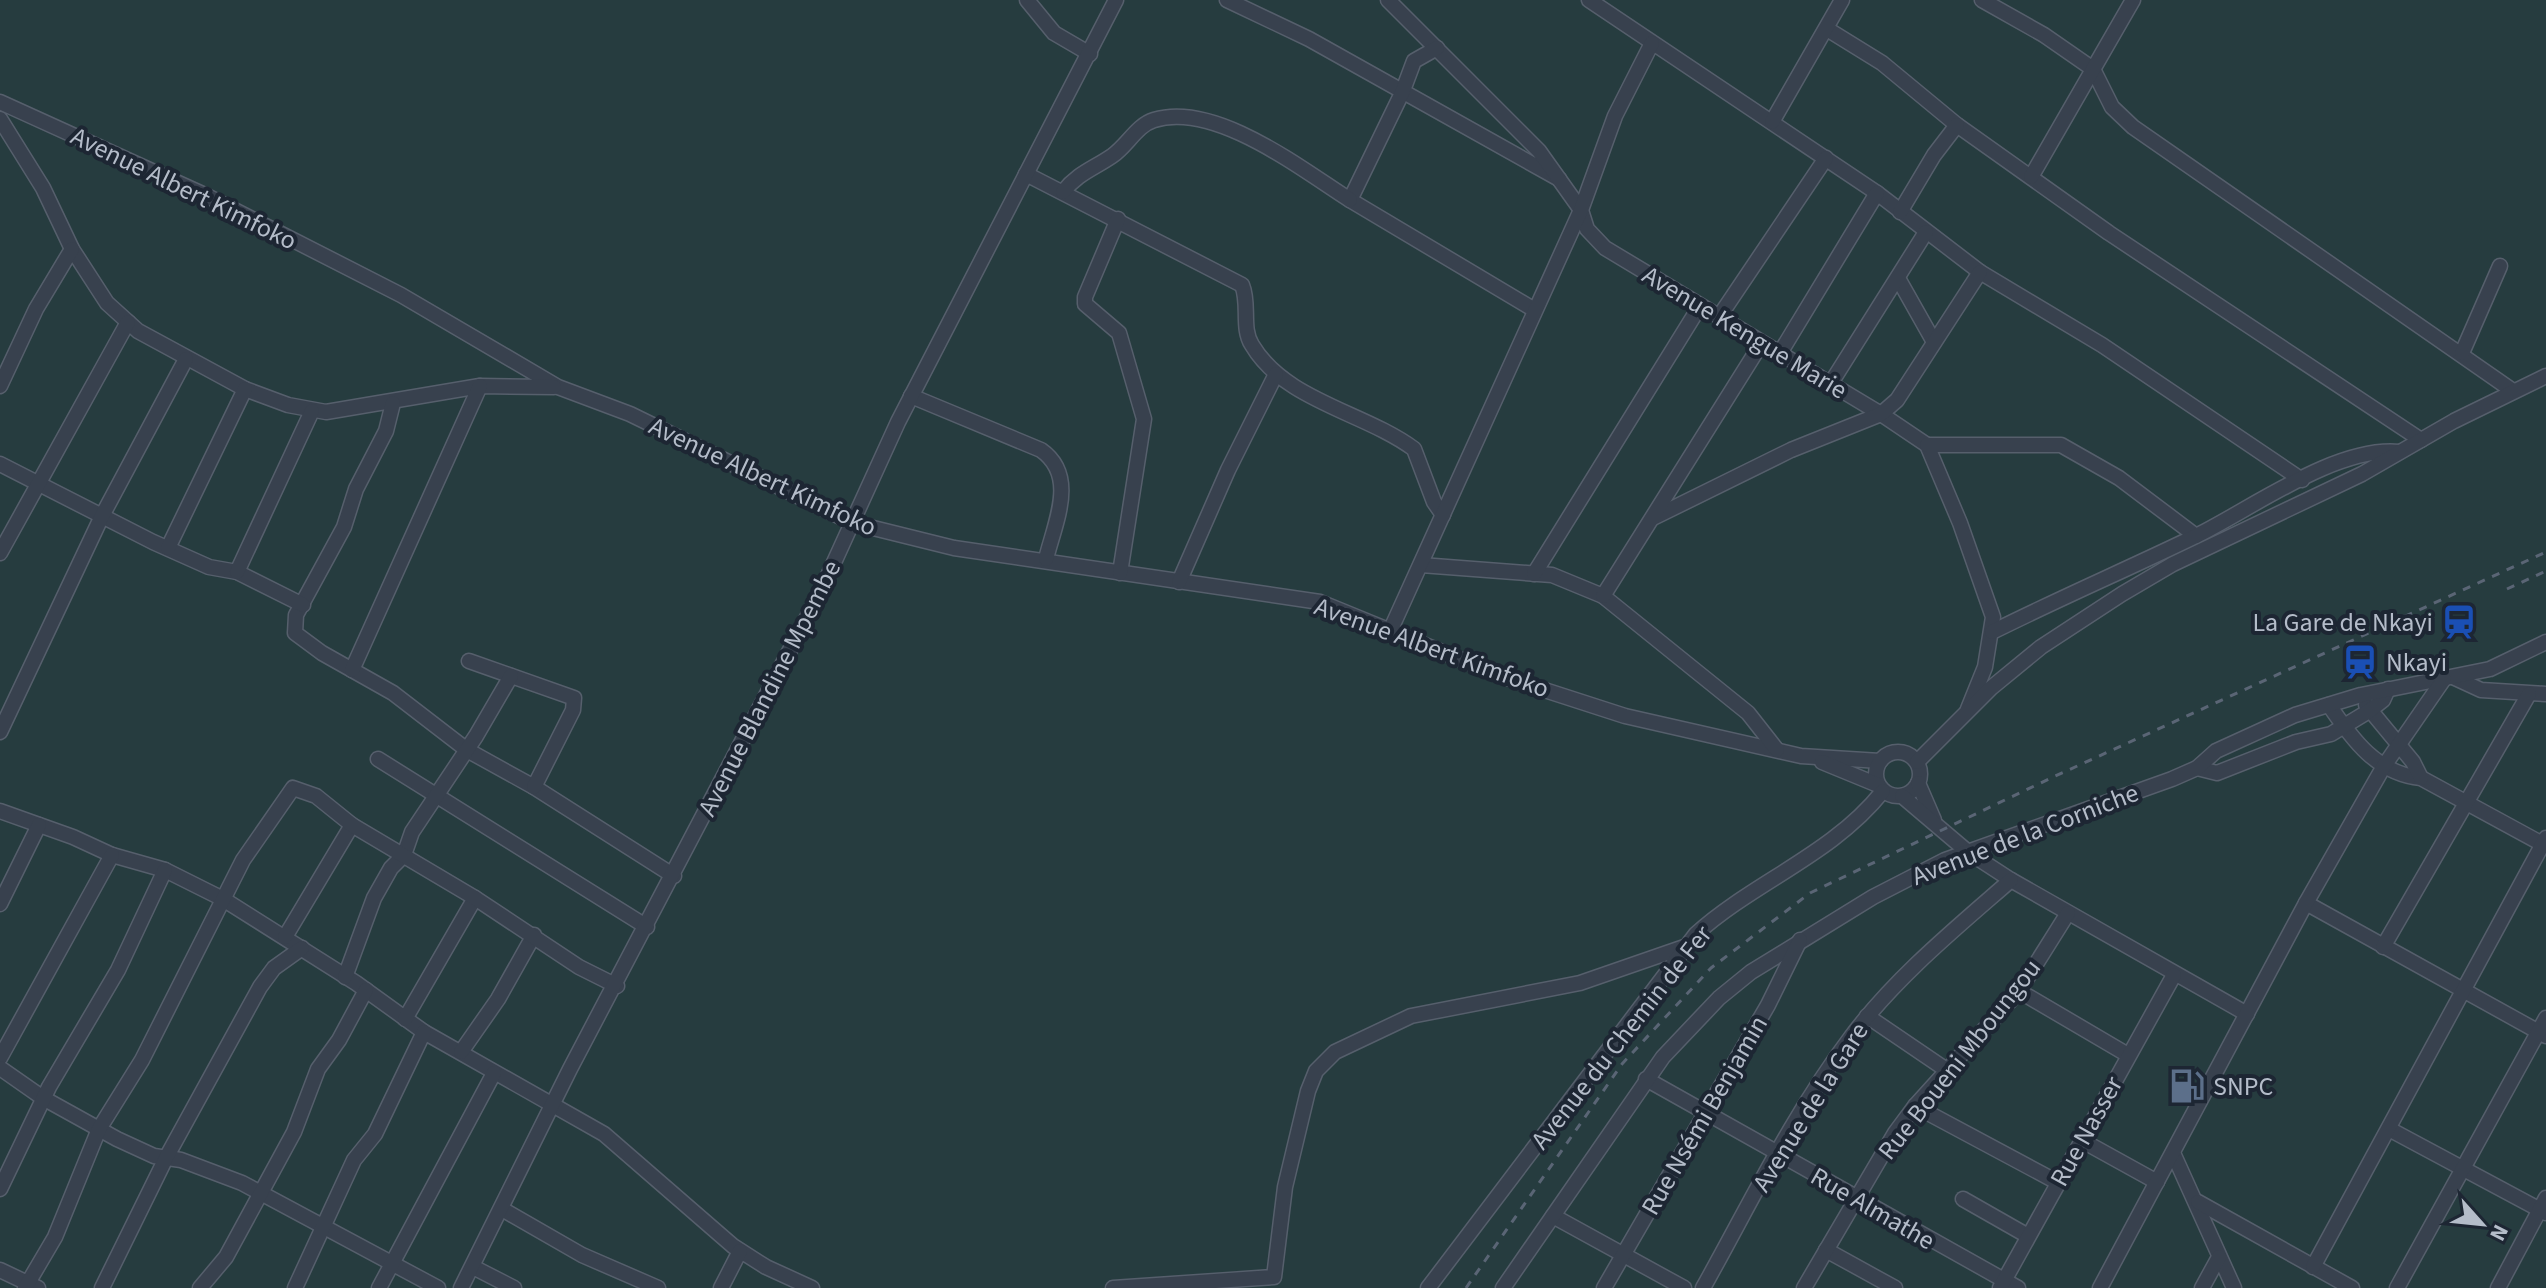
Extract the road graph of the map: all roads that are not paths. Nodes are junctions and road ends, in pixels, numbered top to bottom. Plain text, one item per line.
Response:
1 (1027, 0) edge
2 (1116, 0) edge
3 (1227, 0) edge
4 (1388, 0) edge
5 (1589, 0) edge
6 (1842, 0) edge
7 (1982, 0) edge
8 (2133, 0) edge
9 (1827, 29) junction
10 (1652, 43) junction
11 (1437, 48) junction
12 (1090, 54) junction
13 (2093, 69) junction
14 (1402, 93) junction
15 (0, 102) edge
16 (0, 120) edge
17 (1772, 122) junction
18 (1957, 125) junction
19 (1826, 158) junction
20 (1026, 174) junction
21 (2031, 177) junction
22 (1559, 179) junction
23 (1063, 192) junction
24 (1877, 193) junction
25 (1350, 200) junction
26 (1581, 210) junction
27 (1900, 212) junction
28 (1118, 219) junction
29 (1926, 232) junction
30 (72, 249) junction
31 (2500, 266) dead end
32 (1980, 272) junction
33 (1899, 280) junction
34 (1700, 306) junction
35 (1533, 309) junction
36 (1719, 317) junction
37 (128, 322) junction
38 (1934, 342) junction
39 (1761, 344) junction
40 (1780, 353) junction
41 (2462, 353) junction
42 (186, 359) junction
43 (1276, 374) junction
44 (2546, 376) edge
45 (1831, 383) junction
46 (0, 386) edge
47 (480, 386) junction
48 (558, 387) junction
49 (245, 389) junction
50 (2513, 391) junction
51 (911, 396) junction
52 (393, 403) junction
53 (312, 411) junction
54 (1881, 414) junction
55 (2421, 440) junction
56 (1927, 445) junction
57 (2400, 452) junction
58 (0, 464) edge
59 (2302, 480) junction
60 (38, 484) junction
61 (1443, 515) junction
62 (102, 516) junction
63 (1653, 518) junction
64 (853, 523) junction
65 (2196, 536) junction
66 (168, 548) junction
67 (0, 553) edge
68 (1046, 559) junction
69 (1421, 565) junction
70 (237, 572) junction
71 (1120, 573) junction
72 (1534, 574) junction
73 (1179, 582) junction
74 (1603, 596) junction
75 (303, 605) junction
76 (1391, 629) junction
77 (1992, 632) junction
78 (2546, 642) edge
79 (469, 661) dead end
80 (352, 670) junction
81 (511, 676) junction
82 (2450, 679) junction
83 (2388, 689) junction
84 (2529, 694) junction
85 (2546, 694) edge
86 (2361, 695) junction
87 (2329, 705) junction
88 (1968, 709) junction
89 (2369, 711) junction
90 (2345, 727) junction
91 (0, 732) edge
92 (2399, 746) junction
93 (467, 750) junction
94 (1777, 750) junction
95 (1811, 757) junction
96 (378, 759) dead end
97 (1880, 761) junction
98 (1917, 762) junction
99 (2384, 766) junction
100 (2197, 768) junction
101 (2421, 778) junction
102 (1918, 783) junction
103 (534, 787) junction
104 (1880, 788) junction
105 (437, 794) junction
106 (1902, 796) junction
107 (2465, 803) junction
108 (0, 811) edge
109 (1935, 824) junction
110 (39, 825) junction
111 (352, 825) junction
112 (2545, 843) edge
113 (1968, 852) junction
114 (112, 855) junction
115 (404, 855) junction
116 (165, 870) junction
117 (674, 876) junction
118 (2011, 880) junction
119 (475, 898) junction
120 (223, 899) junction
121 (2306, 903) junction
122 (0, 904) edge
123 (2068, 913) junction
124 (647, 927) junction
125 (534, 935) junction
126 (285, 937) junction
127 (1800, 940) junction
128 (1684, 947) junction
129 (2383, 947) junction
130 (302, 948) junction
131 (2174, 975) junction
132 (345, 977) junction
133 (617, 986) junction
134 (366, 990) junction
135 (2463, 990) junction
136 (2019, 991) junction
137 (2247, 1014) junction
138 (1867, 1016) junction
139 (2546, 1018) edge
140 (405, 1019) junction
141 (424, 1032) junction
142 (2542, 1034) edge
143 (461, 1052) junction
144 (2128, 1055) junction
145 (0, 1058) edge
146 (0, 1068) edge
147 (1948, 1071) junction
148 (494, 1073) junction
149 (1646, 1079) junction
150 (43, 1098) junction
151 (1915, 1106) junction
152 (552, 1108) junction
153 (1703, 1111) junction
154 (99, 1129) junction
155 (2389, 1129) junction
156 (2081, 1140) junction
157 (1778, 1152) junction
158 (2173, 1153) junction
159 (166, 1158) junction
160 (2460, 1168) junction
161 (2057, 1182) junction
162 (2157, 1182) junction
163 (0, 1189) edge
164 (261, 1192) junction
165 (1854, 1198) junction
166 (1963, 1199) dead end
167 (2198, 1202) junction
168 (2544, 1207) edge
169 (502, 1209) junction
170 (1553, 1216) junction
171 (322, 1224) junction
172 (2028, 1236) junction
173 (1826, 1250) junction
174 (740, 1251) junction
175 (1624, 1254) junction
176 (2219, 1257) junction
177 (394, 1266) junction
178 (473, 1267) junction
179 (2313, 1267) junction
180 (0, 1270) edge
181 (2007, 1286) edge
182 (30, 1287) edge
183 (102, 1288) edge
184 (200, 1288) edge
185 (295, 1288) edge
186 (379, 1288) edge
187 (438, 1288) edge
188 (461, 1288) edge
189 (514, 1288) edge
190 (658, 1288) edge
191 (721, 1288) edge
192 (812, 1288) edge
193 (1113, 1288) edge
194 (1428, 1288) edge
195 (1503, 1288) edge
196 (1604, 1288) edge
197 (1684, 1288) edge
198 (1703, 1288) edge
199 (1804, 1288) edge
200 (1895, 1288) edge
201 (2100, 1288) edge
202 (2202, 1288) edge
203 (2234, 1288) edge
204 (2352, 1288) edge
205 (2397, 1288) edge
206 (2498, 1288) edge

1 - 12 street
2 - 12 street, Avenue Blandine Mpembe
3 - 14 street
4 - 11 street, Avenue Kengue Marie
5 - 10 street
6 - 9 street
7 - 13 street
8 - 13 street
9 - 17 street
9 - 18 street
10 - 17 street
10 - 26 street
11 - 14 street
11 - 22 street, Avenue Kengue Marie
12 - 20 street, Avenue Blandine Mpembe
13 - 21 street
13 - 41 street
14 - 22 street
14 - 25 street
15 - 48 street, Avenue Albert Kimfoko
16 - 30 street
17 - 19 street
18 - 21 street
18 - 27 street
19 - 24 street
19 - 36 street
20 - 23 street
20 - 51 street, Avenue Blandine Mpembe
21 - 55 street
22 - 26 street, Avenue Kengue Marie
23 - 25 street
23 - 28 street
24 - 27 street
24 - 40 street
25 - 35 street
26 - 34 street, Avenue Kengue Marie
26 - 35 street
27 - 29 street
28 - 43 street
28 - 71 street
29 - 32 street
29 - 33 street
30 - 37 street
30 - 46 street
31 - 41 street
32 - 38 street
32 - 59 street
33 - 38 street
33 - 45 street
34 - 36 street, Avenue Kengue Marie
34 - 72 street
35 - 61 street
36 - 39 street, Avenue Kengue Marie
37 - 42 street
37 - 60 street
38 - 54 street
39 - 40 street, Avenue Kengue Marie
39 - 63 street
40 - 45 street, Avenue Kengue Marie
41 - 50 street
42 - 49 street
42 - 62 street
43 - 61 street
43 - 73 street
44 - 50 street
45 - 54 street, Avenue Kengue Marie
47 - 48 street
47 - 52 street
47 - 80 street
48 - 64 street, Avenue Albert Kimfoko
49 - 53 street
49 - 66 street
50 - 55 street
51 - 64 street, Avenue Blandine Mpembe
51 - 68 street
52 - 53 street
52 - 75 street
53 - 70 street
54 - 56 street, Avenue Kengue Marie
54 - 63 street
55 - 57 street
56 - 65 street
56 - 77 street
57 - 59 street
57 - 88 street
58 - 60 street
59 - 65 street
60 - 62 street
60 - 67 street
61 - 69 street
62 - 66 street
62 - 91 street
63 - 74 street
64 - 68 street, Avenue Albert Kimfoko
64 - 117 street, Avenue Blandine Mpembe
65 - 77 street
66 - 70 street
68 - 71 street, Avenue Albert Kimfoko
69 - 72 street
69 - 76 street
70 - 75 street
71 - 73 street, Avenue Albert Kimfoko
72 - 74 street
73 - 76 street, Avenue Albert Kimfoko
74 - 94 street
75 - 80 street
76 - 94 street, Avenue Albert Kimfoko
77 - 88 street
78 - 82 street, Avenue de la Corniche
79 - 81 street
80 - 93 street
81 - 93 street
81 - 103 street
82 - 83 street, Avenue de la Corniche
82 - 84 street
82 - 92 street
83 - 86 street, Avenue de la Corniche
83 - 89 street, Avenue de la Corniche
84 - 85 street
84 - 107 street
86 - 87 street, Avenue de la Corniche
86 - 89 street
87 - 90 street
87 - 100 street, Avenue de la Corniche
88 - 98 street
89 - 90 street, Avenue de la Corniche
89 - 92 street
90 - 99 street
90 - 100 street, Avenue de la Corniche
92 - 99 street
92 - 101 street
93 - 103 street
93 - 105 street
94 - 95 street, Avenue Albert Kimfoko
95 - 97 street, Avenue Albert Kimfoko
95 - 104 street, Avenue Albert Kimfoko
96 - 105 street
97 - 98 street
97 - 104 street
98 - 102 street
99 - 101 street
99 - 121 street
100 - 113 street, Avenue de la Corniche
101 - 107 street
102 - 106 street
102 - 109 street
103 - 117 street
104 - 106 street
104 - 128 street, Avenue du Chemin de Fer
105 - 115 street
105 - 124 street
106 - 109 street
107 - 112 street
107 - 129 street
108 - 110 street
109 - 113 street
110 - 114 street
110 - 122 street
111 - 115 street
111 - 120 street
111 - 126 street
112 - 135 street
113 - 118 street
113 - 127 street, Avenue de la Corniche
114 - 116 street
114 - 145 street
115 - 119 street
115 - 132 street
116 - 120 street
116 - 150 street
117 - 124 street, Avenue Blandine Mpembe
118 - 123 street
118 - 138 street, Avenue de la Gare
119 - 125 street
119 - 140 street
120 - 126 street
120 - 154 street
121 - 129 street
121 - 137 street
123 - 131 street
123 - 136 street, Rue Boueni Mboungou
124 - 133 street, Avenue Blandine Mpembe
125 - 133 street
125 - 143 street
126 - 130 street
127 - 149 street, Avenue de la Corniche
127 - 153 street, Rue Nsémi Benjamin
128 - 193 street
128 - 194 street, Avenue du Chemin de Fer
129 - 135 street
130 - 132 street
130 - 159 street
131 - 137 street
131 - 144 street, Rue Nasser
132 - 134 street
133 - 152 street, Avenue Blandine Mpembe
134 - 140 street
134 - 164 street
135 - 142 street
135 - 155 street
136 - 144 street
136 - 147 street, Rue Boueni Mboungou
137 - 158 street
138 - 147 street
138 - 157 street, Avenue de la Gare
139 - 142 street
140 - 141 street
141 - 143 street
141 - 171 street
142 - 160 street
143 - 148 street
144 - 156 street, Rue Nasser
146 - 150 street
147 - 151 street, Rue Boueni Mboungou
148 - 152 street
148 - 177 street
149 - 153 street, Rue Almathe
149 - 170 street, Avenue de la Corniche
150 - 154 street
150 - 163 street
151 - 161 street
151 - 165 street, Rue Boueni Mboungou
152 - 169 street, Avenue Blandine Mpembe
152 - 174 street
153 - 157 street, Rue Almathe
153 - 175 street, Rue Nsémi Benjamin
154 - 159 street
154 - 182 street
155 - 160 street
155 - 179 street
156 - 161 street, Rue Nasser
156 - 162 street
157 - 165 street, Rue Almathe
157 - 198 street, Avenue de la Gare
158 - 162 street
158 - 167 street
159 - 164 street
159 - 183 street
160 - 168 street
160 - 205 street
161 - 172 street, Rue Nasser
162 - 201 street
164 - 171 street
164 - 184 street
165 - 173 street, Rue Boueni Mboungou
165 - 181 street, Rue Almathe
166 - 172 street
167 - 176 street
167 - 179 street
168 - 206 street
169 - 178 street, Avenue Blandine Mpembe
169 - 190 street
170 - 175 street
170 - 195 street, Avenue de la Corniche
171 - 177 street
171 - 185 street
172 - 181 street, Rue Nasser
173 - 199 street, Rue Boueni Mboungou
173 - 200 street
174 - 191 street
174 - 192 street
175 - 196 street, Rue Nsémi Benjamin
175 - 197 street
176 - 202 street
176 - 203 street
177 - 186 street
177 - 187 street
178 - 188 street, Avenue Blandine Mpembe
178 - 189 street
179 - 204 street
180 - 182 street

